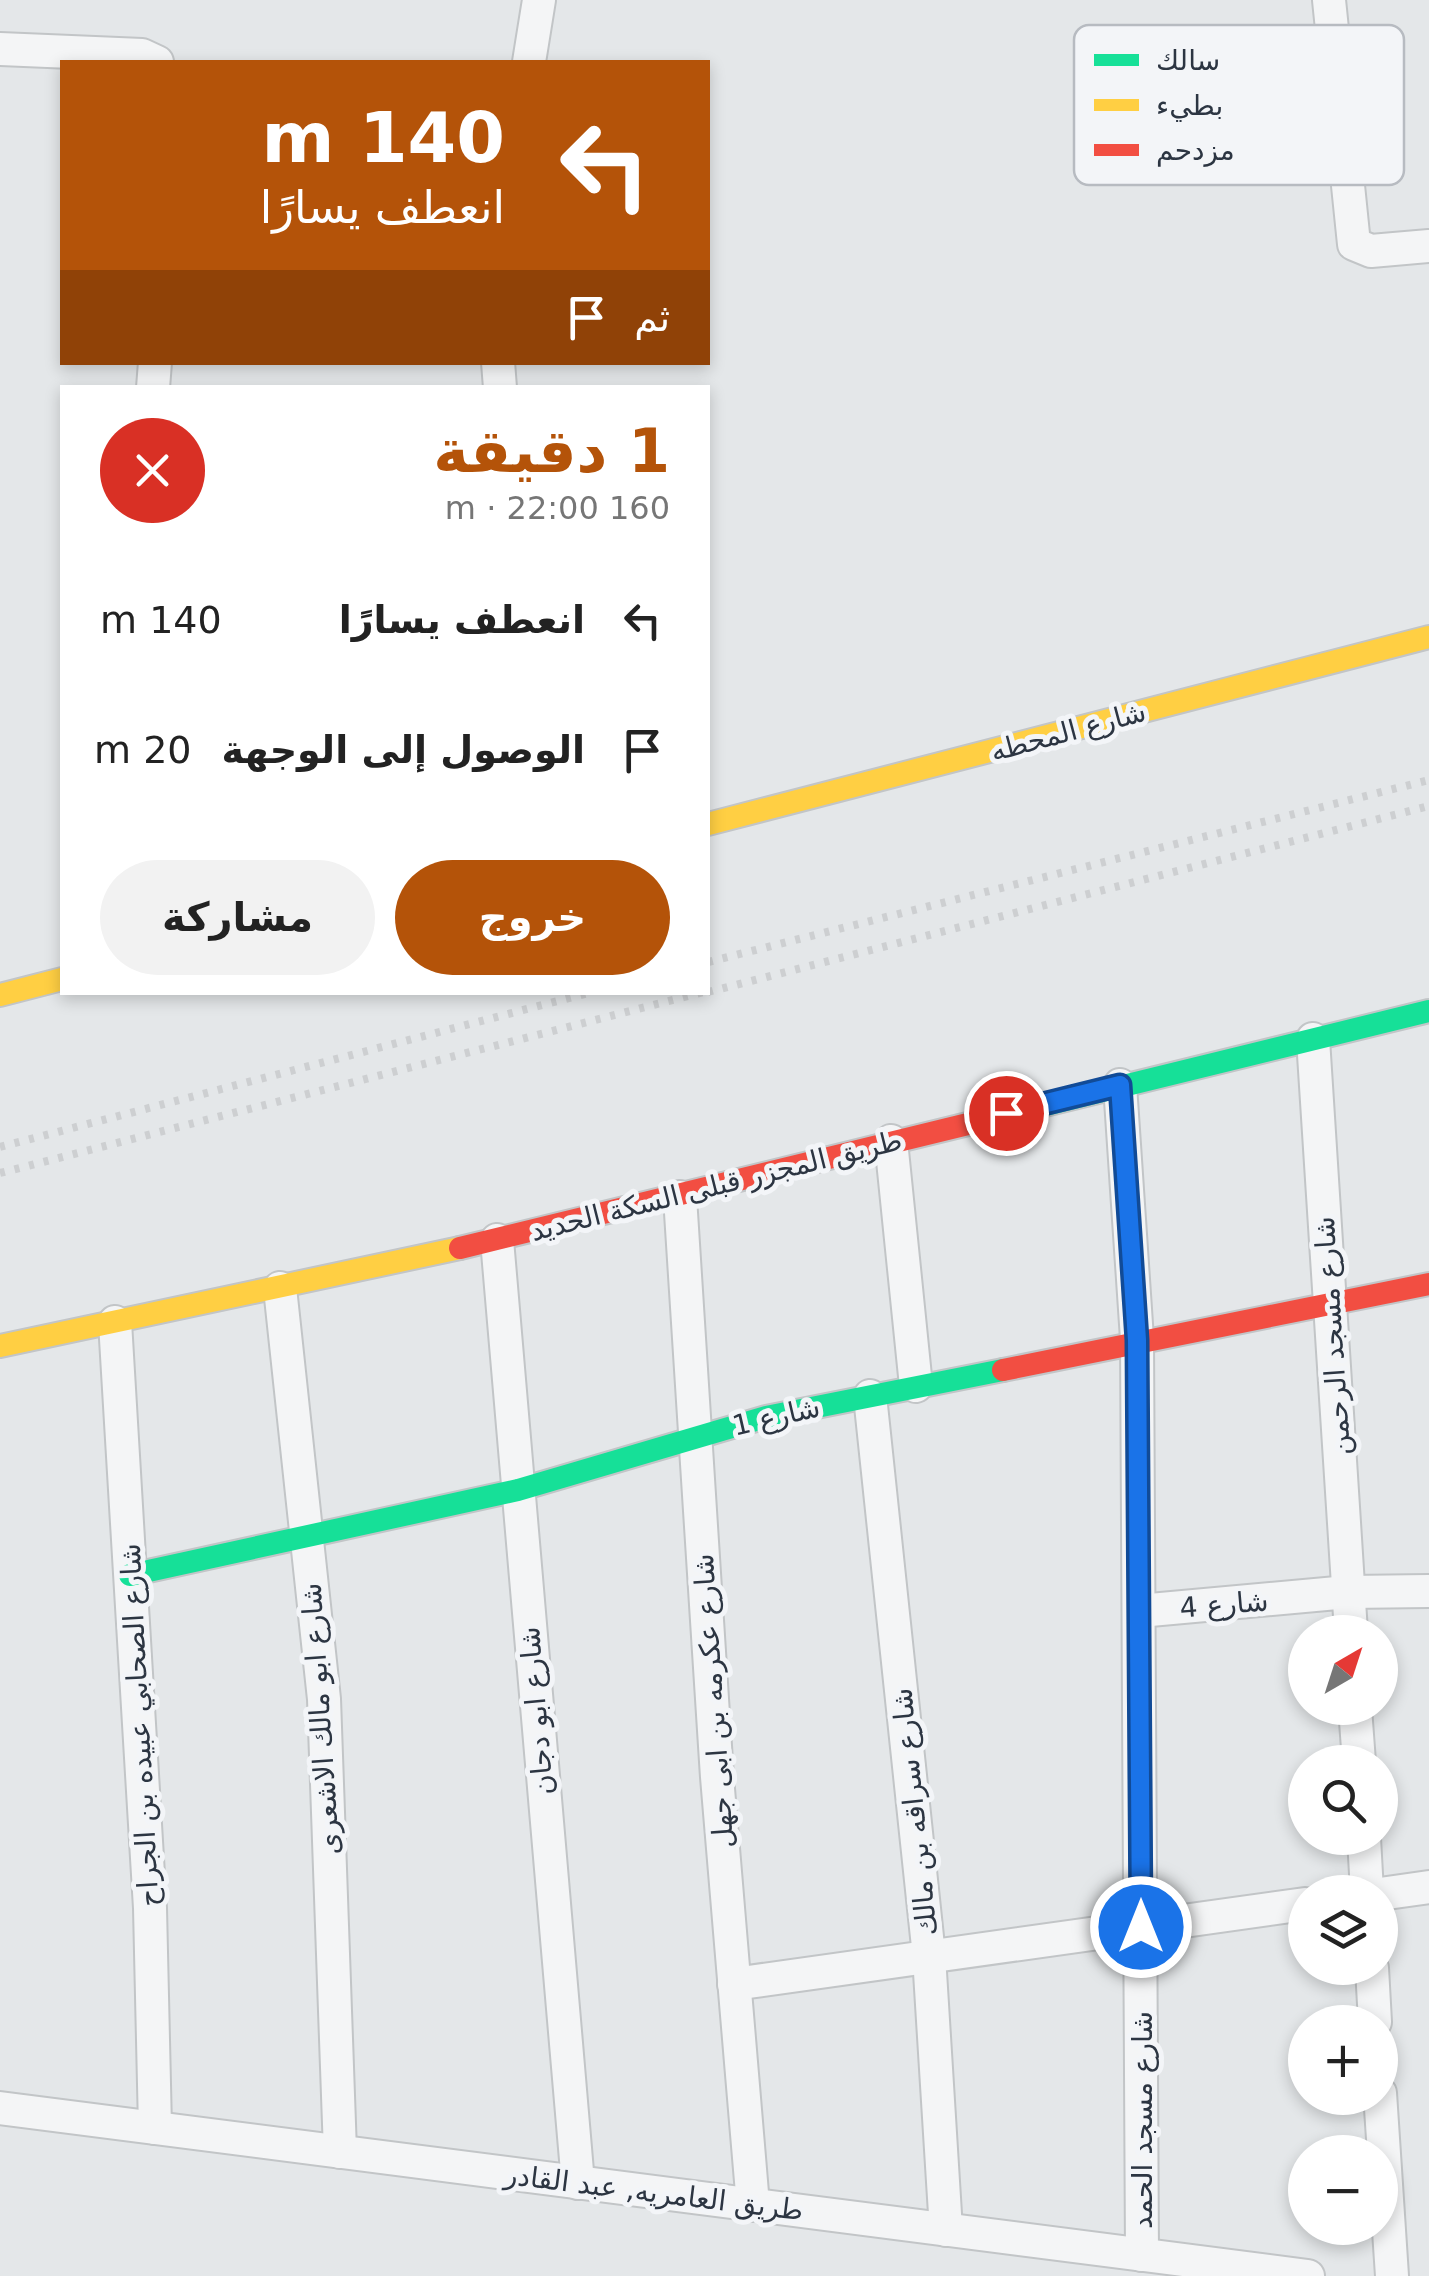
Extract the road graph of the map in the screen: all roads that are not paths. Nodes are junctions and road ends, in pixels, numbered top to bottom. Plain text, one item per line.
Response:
1 (539, 0) edge
2 (1329, 0) edge
3 (1332, 25) edge
4 (0, 49) edge
5 (153, 60) edge
6 (529, 60) edge
7 (1348, 185) edge
8 (1429, 246) edge
9 (1429, 637) edge
10 (710, 823) edge
11 (60, 980) edge
12 (0, 995) edge
13 (1429, 1011) edge
14 (1313, 1039) junction
15 (1120, 1085) junction
16 (891, 1141) junction
17 (680, 1197) junction
18 (497, 1240) junction
19 (1429, 1284) edge
20 (280, 1288) junction
21 (1330, 1303) junction
22 (115, 1322) junction
23 (1137, 1340) junction
24 (0, 1346) edge
25 (916, 1386) junction
26 (870, 1396) junction
27 (694, 1438) junction
28 (518, 1490) junction
29 (306, 1540) junction
30 (130, 1575) junction
31 (1429, 1591) edge
32 (1348, 1592) junction
33 (1140, 1612) junction
34 (1349, 1615) edge
35 (1429, 1887) edge
36 (1398, 1891) edge
37 (1288, 1906) edge
38 (1141, 1927) junction
39 (929, 1956) junction
40 (734, 1984) junction
41 (0, 2108) edge
42 (1381, 2115) edge
43 (155, 2128) junction
44 (340, 2152) junction
45 (578, 2182) junction
46 (753, 2205) junction
47 (946, 2230) junction
48 (1142, 2255) junction
49 (1308, 2276) edge
50 (1392, 2276) edge

1 - 6 street
2 - 3 street
4 - 5 street
7 - 8 street
9 - 10 street, شارع المحطه
11 - 12 street
13 - 14 street, طريق المجزر قبلى السكة الحديد
14 - 15 street, طريق المجزر قبلى السكة الحديد
14 - 21 street, شارع مسجد الرحمن
15 - 16 street, طريق المجزر قبلى السكة الحديد
15 - 23 street, شارع مسجد الحمد
16 - 17 street, طريق المجزر قبلى السكة الحديد
16 - 25 street
17 - 18 street, طريق المجزر قبلى السكة الحديد
17 - 27 street, شارع عكرمه بن ابى جهل
18 - 20 street, طريق المجزر قبلى السكة الحديد
18 - 28 street, شارع ابو دجان
19 - 21 street, شارع 1
20 - 22 street, طريق المجزر قبلى السكة الحديد
20 - 29 street, شارع ابو مالك الاشعرى
21 - 23 street, شارع 1
21 - 32 street, شارع مسجد الرحمن
22 - 24 street, طريق المجزر قبلى السكة الحديد
22 - 30 street, شارع الصحابي عبيده بن الجراح
23 - 25 street, شارع 1
23 - 33 street, شارع مسجد الحمد
25 - 26 street, شارع 1
26 - 27 street, شارع 1
26 - 39 street, شارع سراقه بن مالك
27 - 28 street, شارع 1
27 - 40 street, شارع عكرمه بن ابى جهل
28 - 29 street, شارع 1
28 - 45 street, شارع ابو دجان
29 - 30 street, شارع 1
29 - 44 street, شارع ابو مالك الاشعرى
30 - 43 street, شارع الصحابي عبيده بن الجراح
31 - 32 street, شارع 4
32 - 33 street, شارع 4
32 - 34 street, شارع مسجد الرحمن
33 - 38 street, شارع مسجد الحمد
35 - 36 street
37 - 38 street
38 - 39 street
38 - 48 street, شارع مسجد الحمد
39 - 40 street
39 - 47 street, شارع سراقه بن مالك
40 - 46 street, شارع عكرمه بن ابى جهل
41 - 43 street, طريق العامريه, عبد القادر
42 - 50 street
43 - 44 street, طريق العامريه, عبد القادر
44 - 45 street, طريق العامريه, عبد القادر
45 - 46 street, طريق العامريه, عبد القادر
46 - 47 street, طريق العامريه, عبد القادر
47 - 48 street, طريق العامريه, عبد القادر
48 - 49 street, طريق العامريه, عبد القادر

